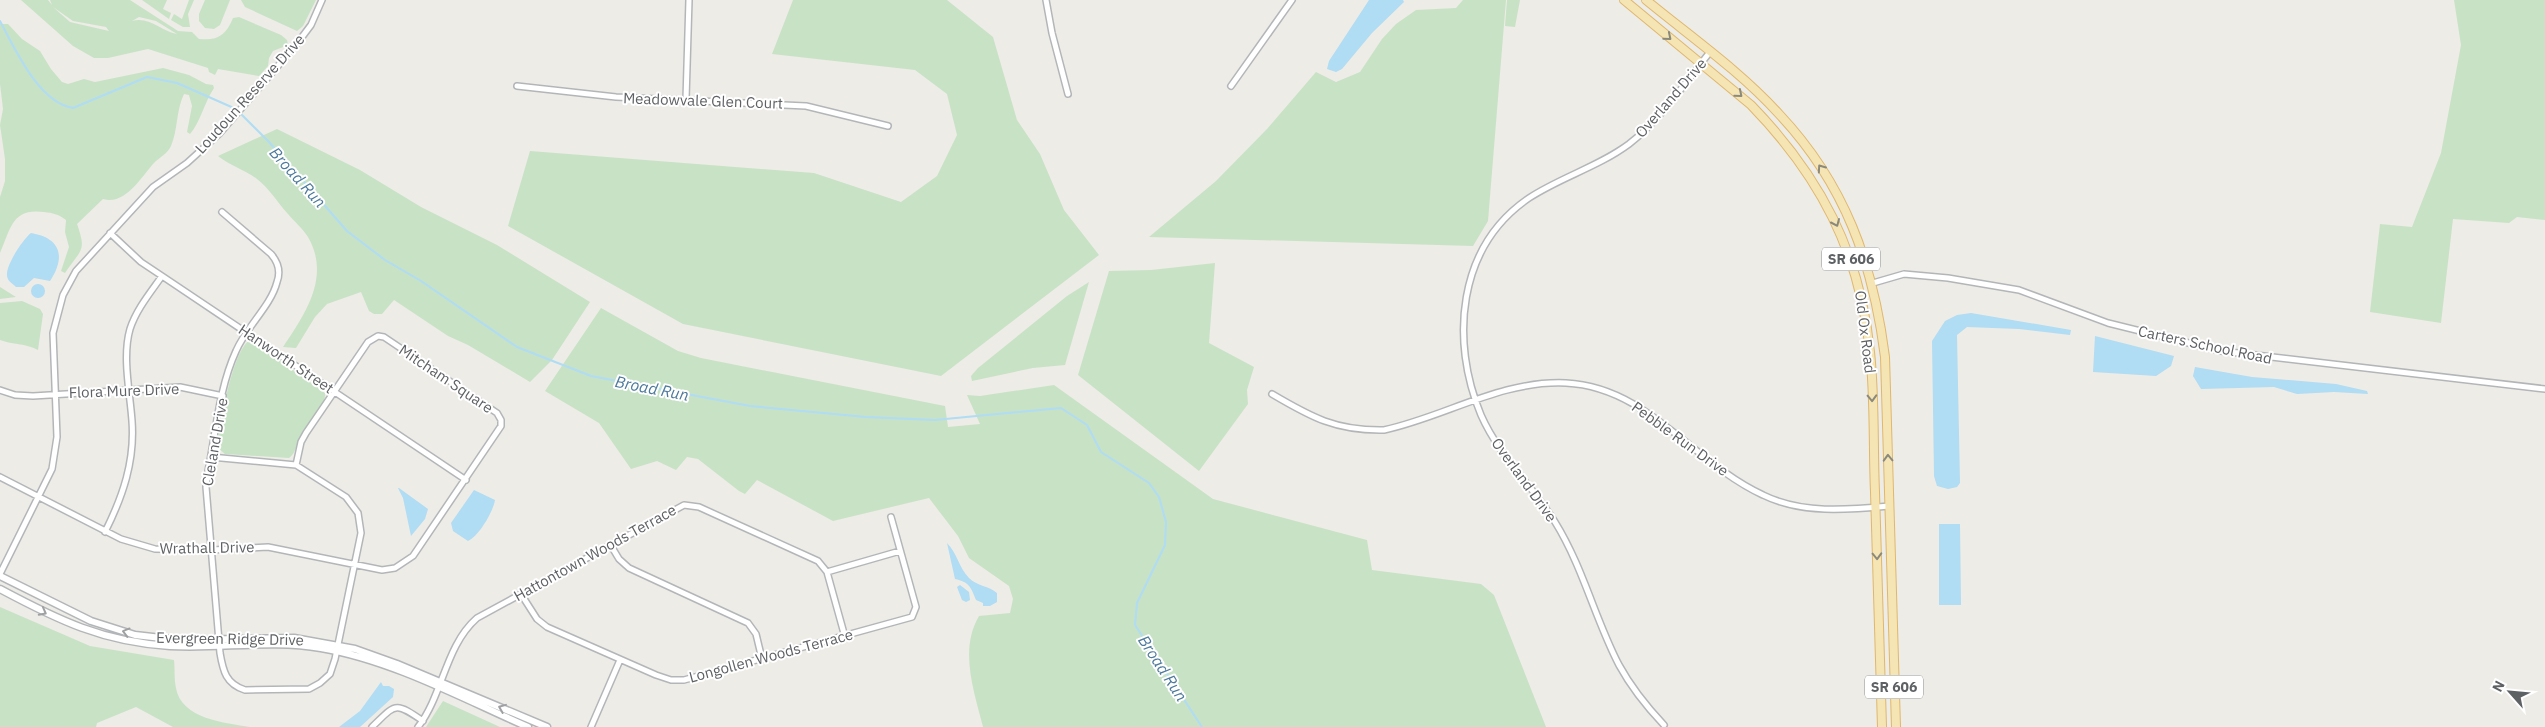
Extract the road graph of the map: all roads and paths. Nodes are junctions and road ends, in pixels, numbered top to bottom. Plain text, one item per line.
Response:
1 (322, 0) edge
2 (689, 0) edge
3 (1046, 0) edge
4 (1292, 0) edge
5 (1624, 0) edge
6 (1646, 0) edge
7 (1710, 52) junction
8 (1701, 64) junction
9 (517, 86) dead end
10 (1231, 86) dead end
11 (1068, 94) dead end
12 (686, 99) junction
13 (888, 126) dead end
14 (222, 212) dead end
15 (110, 233) junction
16 (162, 276) junction
17 (1873, 284) junction
18 (245, 332) junction
19 (130, 389) junction
20 (0, 390) edge
21 (2545, 390) edge
22 (334, 392) junction
23 (54, 394) junction
24 (1272, 394) dead end
25 (223, 396) junction
26 (1476, 400) junction
27 (211, 457) junction
28 (296, 465) junction
29 (0, 477) edge
30 (466, 480) junction
31 (40, 498) junction
32 (1889, 506) junction
33 (1875, 508) junction
34 (891, 517) dead end
35 (105, 532) junction
36 (610, 544) junction
37 (212, 550) junction
38 (900, 551) junction
39 (354, 566) junction
40 (827, 572) junction
41 (0, 575) edge
42 (0, 589) edge
43 (521, 594) junction
44 (845, 637) junction
45 (219, 643) junction
46 (337, 648) junction
47 (762, 659) junction
48 (620, 660) junction
49 (439, 685) junction
50 (423, 721) junction
51 (1664, 726) dead end
52 (372, 727) edge
53 (418, 727) edge
54 (528, 727) edge
55 (547, 727) edge
56 (591, 727) edge
57 (1882, 727) edge
58 (1896, 727) edge

1 - 15 street, Loudoun Reserve Drive
2 - 12 street
3 - 11 street
4 - 10 street
5 -> 8 main road, Old Ox Road / SR 606
6 - 7 main road, Old Ox Road / SR 606
7 - 8 street, Overland Drive
17 -> 7 main road, Old Ox Road / SR 606
8 - 26 street, Overland Drive
8 -> 33 main road, Old Ox Road / SR 606
9 - 12 street, Meadowvale Glen Court
12 - 13 street, Meadowvale Glen Court
14 - 18 street, Cleland Drive
15 - 16 street, Hanworth Street
15 - 23 street, Loudoun Reserve Drive
16 - 18 street, Hanworth Street
16 - 19 street
17 - 21 street, Carters School Road
32 -> 17 main road, Old Ox Road / SR 606
18 - 22 street, Hanworth Street
18 - 25 street, Cleland Drive
19 - 23 street, Flora Mure Drive
19 - 25 street, Flora Mure Drive
19 - 35 street
20 - 23 street, Flora Mure Drive
22 - 28 street, Mitcham Square
22 - 30 street, Hanworth Street
22 - 30 street, Mitcham Square
23 - 31 street, Loudoun Reserve Drive
24 - 26 street, Pebble Run Drive
25 - 27 street, Cleland Drive
26 - 33 street, Pebble Run Drive
26 - 51 street, Overland Drive
27 - 28 street
27 - 37 street, Cleland Drive
28 - 39 street, Cleland Drive
29 - 31 street, Wrathall Drive
30 - 39 street, Mitcham Square
31 - 35 street, Wrathall Drive
31 - 41 street, Loudoun Reserve Drive
32 - 33 street, Pebble Run Drive
32 - 58 main road, Old Ox Road / SR 606
33 -> 57 main road, Old Ox Road / SR 606
34 - 38 street, Longollen Woods Terrace
35 - 37 street, Wrathall Drive
36 - 40 street, Hattontown Woods Terrace
36 - 43 street, Hattontown Woods Terrace
36 - 47 street
37 - 39 street, Wrathall Drive
37 - 45 street, Cleland Drive
38 - 40 street
38 - 44 street, Longollen Woods Terrace
39 - 46 street, Cleland Drive
40 - 44 street
45 -> 41 street, Evergreen Ridge Drive
42 -> 45 street, Evergreen Ridge Drive
43 - 48 street, Longollen Woods Terrace
43 - 49 street, Hattontown Woods Terrace
44 - 47 street, Longollen Woods Terrace
45 - 46 street, Evergreen Ridge Drive
45 - 46 street, Cleland Drive
46 - 49 street, Evergreen Ridge Drive
47 - 48 street, Longollen Woods Terrace
48 - 56 street
49 - 50 street, Hattontown Woods Terrace
49 - 54 street, Evergreen Ridge Drive
55 -> 49 street, Evergreen Ridge Drive
50 - 52 street
50 - 53 street, Hattontown Woods Terrace

